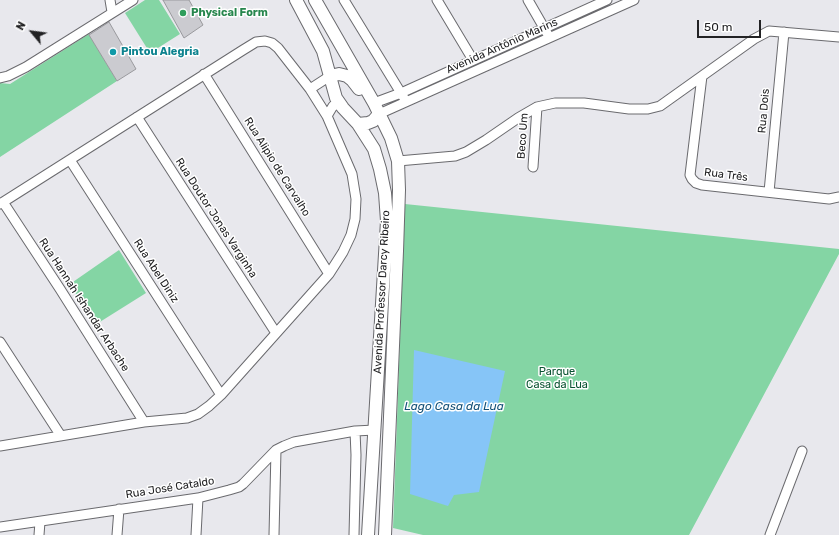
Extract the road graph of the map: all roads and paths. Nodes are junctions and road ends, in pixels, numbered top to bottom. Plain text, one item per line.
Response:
1 (110, 0) edge
2 (133, 0) edge
3 (296, 0) edge
4 (315, 0) edge
5 (344, 0) edge
6 (437, 0) edge
7 (528, 0) edge
8 (607, 0) edge
9 (634, 0) edge
10 (112, 12) junction
11 (545, 28) junction
12 (784, 32) junction
13 (839, 37) edge
14 (549, 38) junction
15 (473, 60) junction
16 (204, 74) junction
17 (330, 76) junction
18 (702, 76) junction
19 (0, 78) edge
20 (310, 89) junction
21 (401, 93) junction
22 (372, 100) junction
23 (406, 102) junction
24 (340, 103) junction
25 (538, 107) junction
26 (379, 114) junction
27 (327, 116) junction
28 (137, 117) junction
29 (358, 124) junction
30 (374, 149) junction
31 (70, 160) junction
32 (398, 161) junction
33 (533, 167) dead end
34 (769, 192) junction
35 (839, 197) edge
36 (1, 203) edge
37 (329, 274) junction
38 (276, 333) junction
39 (0, 342) edge
40 (221, 395) junction
41 (144, 422) junction
42 (375, 430) junction
43 (355, 431) junction
44 (61, 436) junction
45 (0, 446) edge
46 (276, 450) junction
47 (802, 451) dead end
48 (198, 498) junction
49 (119, 509) junction
50 (40, 522) junction
51 (0, 527) edge
52 (39, 535) edge
53 (118, 535) edge
54 (196, 535) edge
55 (274, 535) edge
56 (354, 535) edge
57 (368, 535) edge
58 (385, 535) edge
59 (770, 535) edge

1 - 10 street
2 - 10 street
3 - 17 main road, Avenida Professor Darcy Ribeiro
4 - 22 main road, Avenida Professor Darcy Ribeiro
5 - 21 street
6 - 15 street
7 - 11 street
8 - 11 street, Avenida Antônio Marins
9 - 14 street, Avenida Antônio Marins
10 - 19 street
11 - 14 street
11 - 15 street, Avenida Antônio Marins
12 - 13 street
12 - 18 street
12 - 34 street, Rua Dois
14 - 23 street, Avenida Antônio Marins
15 - 21 street, Avenida Antônio Marins
16 - 20 street
16 - 28 street
16 - 37 street, Rua Alipio de Carvalho
17 - 20 street
17 - 22 main road
17 - 24 main road, Avenida Professor Darcy Ribeiro
18 - 25 street
18 - 34 street, Rua Três
20 - 27 street
21 - 22 street, Avenida Antônio Marins
21 - 23 street
22 - 26 main road, Avenida Professor Darcy Ribeiro
23 - 26 street, Avenida Antônio Marins
24 - 27 street
24 - 29 main road, Avenida Professor Darcy Ribeiro
25 - 32 street
25 - 33 street, Beco Um
26 - 29 main road
26 - 32 main road, Avenida Professor Darcy Ribeiro
27 - 37 street
28 - 31 street
28 - 38 street, Rua Doutor Jonas Varginha
29 - 30 main road, Avenida Professor Darcy Ribeiro
30 - 32 main road
30 - 42 main road, Avenida Professor Darcy Ribeiro
31 - 36 street
31 - 40 street, Rua Abel Diniz
32 - 58 main road, Avenida Professor Darcy Ribeiro
34 - 35 street, Rua Três
36 - 41 street, Rua Hannah Ishandar Arbache
37 - 38 street
38 - 40 street
39 - 44 street
40 - 41 street
41 - 44 street
42 - 43 street, Rua José Cataldo
42 - 57 main road, Avenida Professor Darcy Ribeiro
43 - 46 street, Rua José Cataldo
43 - 56 street
44 - 45 street
46 - 48 street, Rua José Cataldo
46 - 55 street
47 - 59 street
48 - 49 street, Rua José Cataldo
48 - 54 street
49 - 50 street, Rua José Cataldo
49 - 53 street
50 - 51 street, Rua José Cataldo
50 - 52 street

